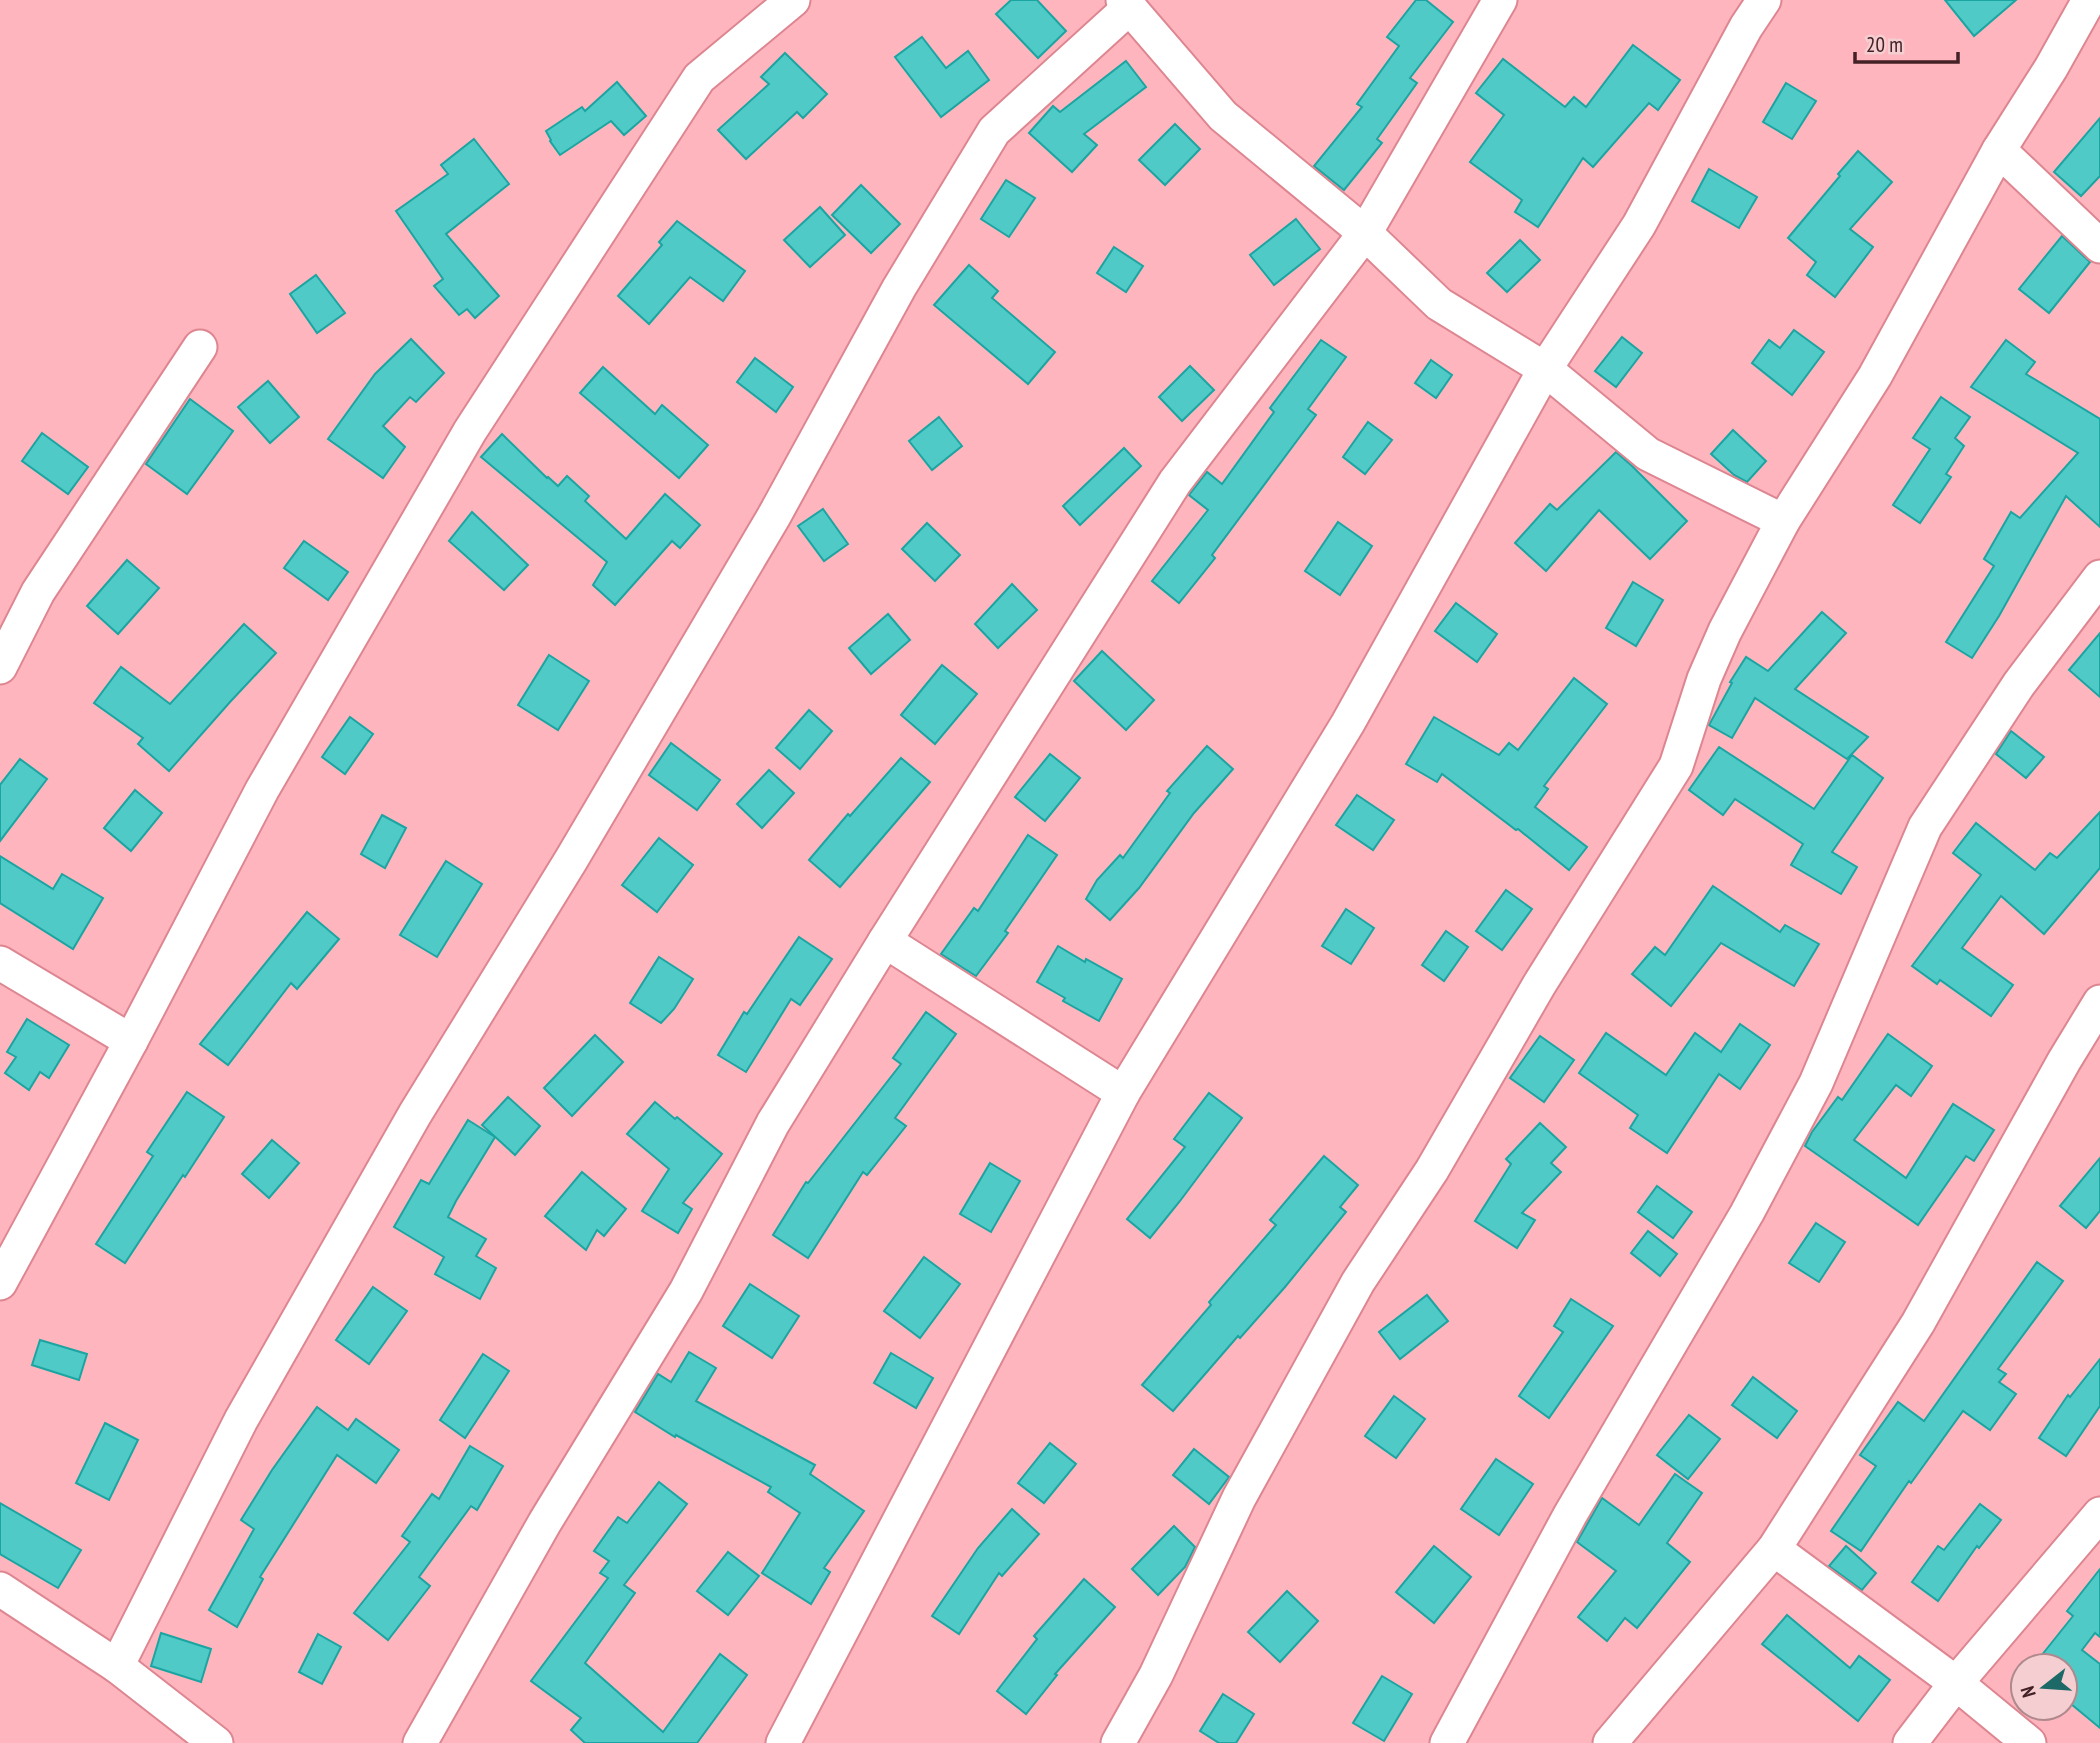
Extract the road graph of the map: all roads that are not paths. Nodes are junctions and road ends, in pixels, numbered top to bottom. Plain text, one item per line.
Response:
1 (793, 0) edge
2 (1500, 0) edge
3 (1764, 0) edge
4 (2089, 0) edge
5 (1126, 3) edge
6 (1999, 150) junction
7 (1365, 233) junction
8 (2100, 246) edge
9 (201, 347) dead end
10 (1545, 369) junction
11 (1783, 521) junction
12 (2100, 578) edge
13 (0, 667) edge
14 (885, 941) junction
15 (0, 963) edge
16 (2100, 1002) edge
17 (131, 1041) junction
18 (1123, 1093) junction
19 (0, 1283) edge
20 (2100, 1514) edge
21 (1774, 1549) junction
22 (0, 1590) edge
23 (117, 1666) junction
24 (1956, 1683) junction
25 (216, 1743) edge
26 (420, 1743) edge
27 (783, 1743) edge
28 (1118, 1743) edge
29 (1447, 1743) edge
30 (1611, 1743) edge
31 (1910, 1743) edge
32 (2029, 1743) edge

1 - 17 street
2 - 7 street
3 - 10 street
4 - 6 street
5 - 7 street
5 - 23 street
6 - 8 street
6 - 11 street
7 - 10 street
7 - 14 street
9 - 13 street
10 - 11 street
10 - 18 street
11 - 28 street
12 - 29 street
14 - 18 street
14 - 26 street
15 - 17 street
16 - 21 street
17 - 19 street
18 - 27 street
20 - 24 street
21 - 24 street
21 - 30 street
22 - 23 street
23 - 25 street
24 - 31 street
24 - 32 street

